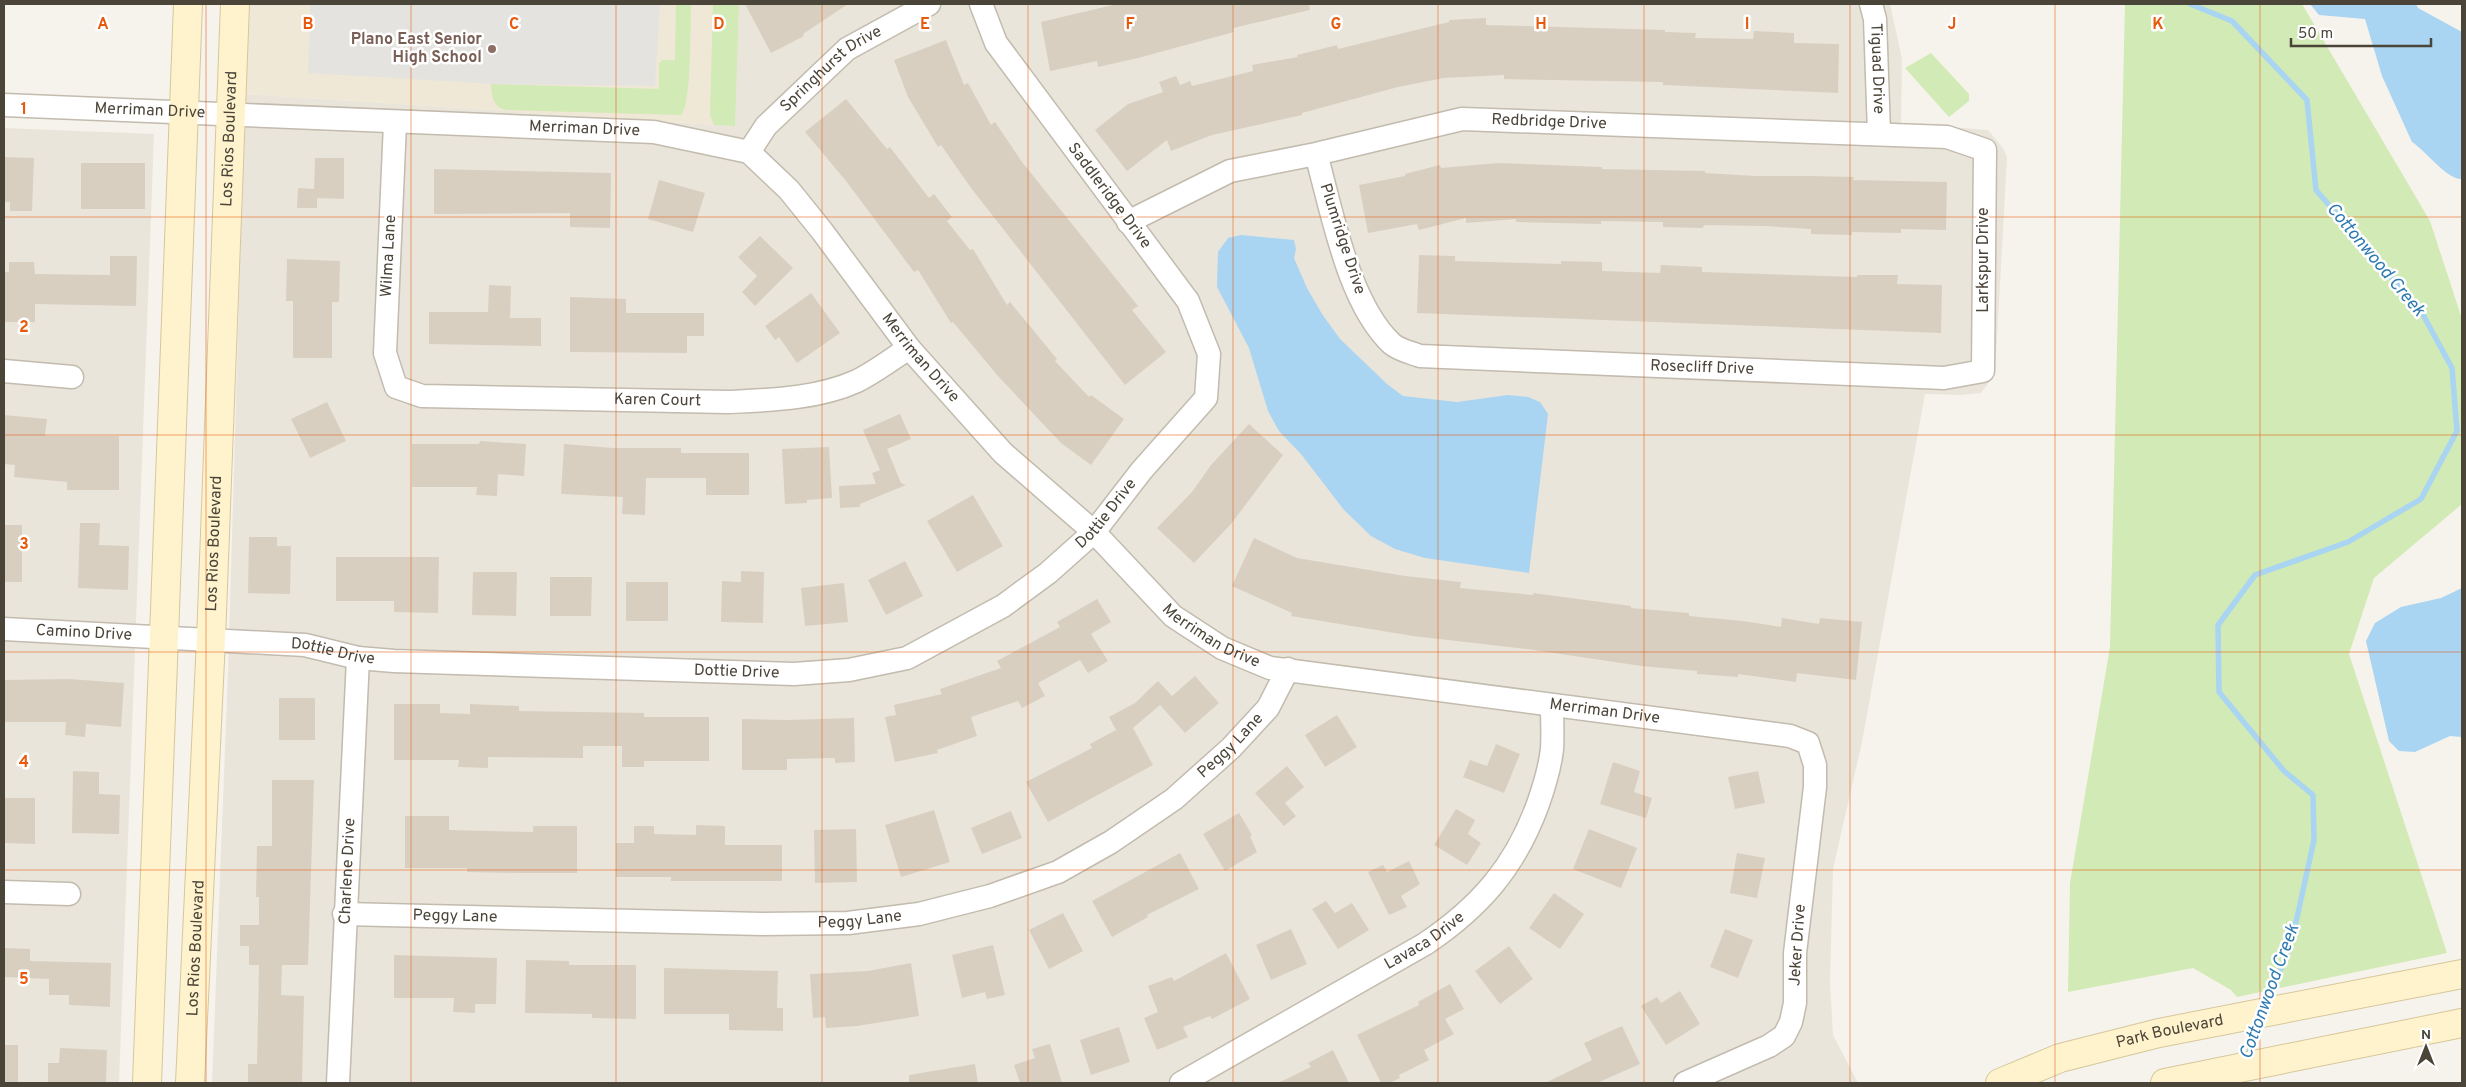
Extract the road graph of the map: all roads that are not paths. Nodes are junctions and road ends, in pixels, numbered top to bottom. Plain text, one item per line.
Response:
1 (188, 4) edge
2 (235, 4) edge
3 (929, 4) edge
4 (981, 4) edge
5 (1871, 4) edge
6 (4, 106) edge
7 (184, 114) junction
8 (232, 115) junction
9 (395, 123) junction
10 (1879, 133) junction
11 (1985, 150) joint
12 (749, 152) junction
13 (1316, 154) junction
14 (1128, 222) junction
15 (909, 348) junction
16 (1420, 356) joint
17 (1983, 371) joint
18 (4, 372) edge
19 (72, 377) dead end
20 (396, 387) joint
21 (1206, 398) joint
22 (1094, 532) junction
23 (4, 629) edge
24 (165, 636) junction
25 (211, 639) junction
26 (358, 658) junction
27 (1288, 669) junction
28 (1552, 707) junction
29 (1808, 743) joint
30 (4, 892) edge
31 (69, 894) dead end
32 (344, 914) junction
33 (2451, 976) edge
34 (2462, 1023) edge
35 (147, 1083) edge
36 (190, 1083) edge
37 (338, 1083) edge
38 (1181, 1083) edge
39 (1685, 1083) edge
40 (2000, 1083) edge
41 (2166, 1083) edge

1 - 7 main road
2 - 8 main road, Los Rios Boulevard
3 - 12 street, Springhurst Drive
4 - 14 street, Saddleridge Drive
5 - 10 street, Tiguad Drive
6 - 7 street, Merriman Drive
7 - 8 street, Merriman Drive
7 - 24 main road
8 - 9 street, Merriman Drive
8 - 25 main road, Los Rios Boulevard
9 - 12 street, Merriman Drive
9 - 20 street, Wilma Lane
10 - 11 street, Redbridge Drive
10 - 13 street, Redbridge Drive
11 - 17 street, Larkspur Drive
12 - 15 street, Merriman Drive
13 - 14 street, Redbridge Drive
13 - 16 street, Plumridge Drive
14 - 21 street, Saddleridge Drive
15 - 20 street, Karen Court
15 - 22 street, Merriman Drive
16 - 17 street, Rosecliff Drive
18 - 19 street
21 - 22 street, Dottie Drive
22 - 26 street, Dottie Drive
22 - 27 street, Merriman Drive
23 - 24 street, Camino Drive
24 - 25 street, Dottie Drive
24 - 35 main road
25 - 26 street, Dottie Drive
25 - 36 main road, Los Rios Boulevard
26 - 32 street, Charlene Drive
27 - 28 street, Merriman Drive
27 - 32 street, Peggy Lane
28 - 29 street, Merriman Drive
28 - 38 street, Lavaca Drive
29 - 39 street, Jeker Drive
30 - 31 street
32 - 37 street, Charlene Drive
33 - 40 main road, Park Boulevard
34 - 41 main road

